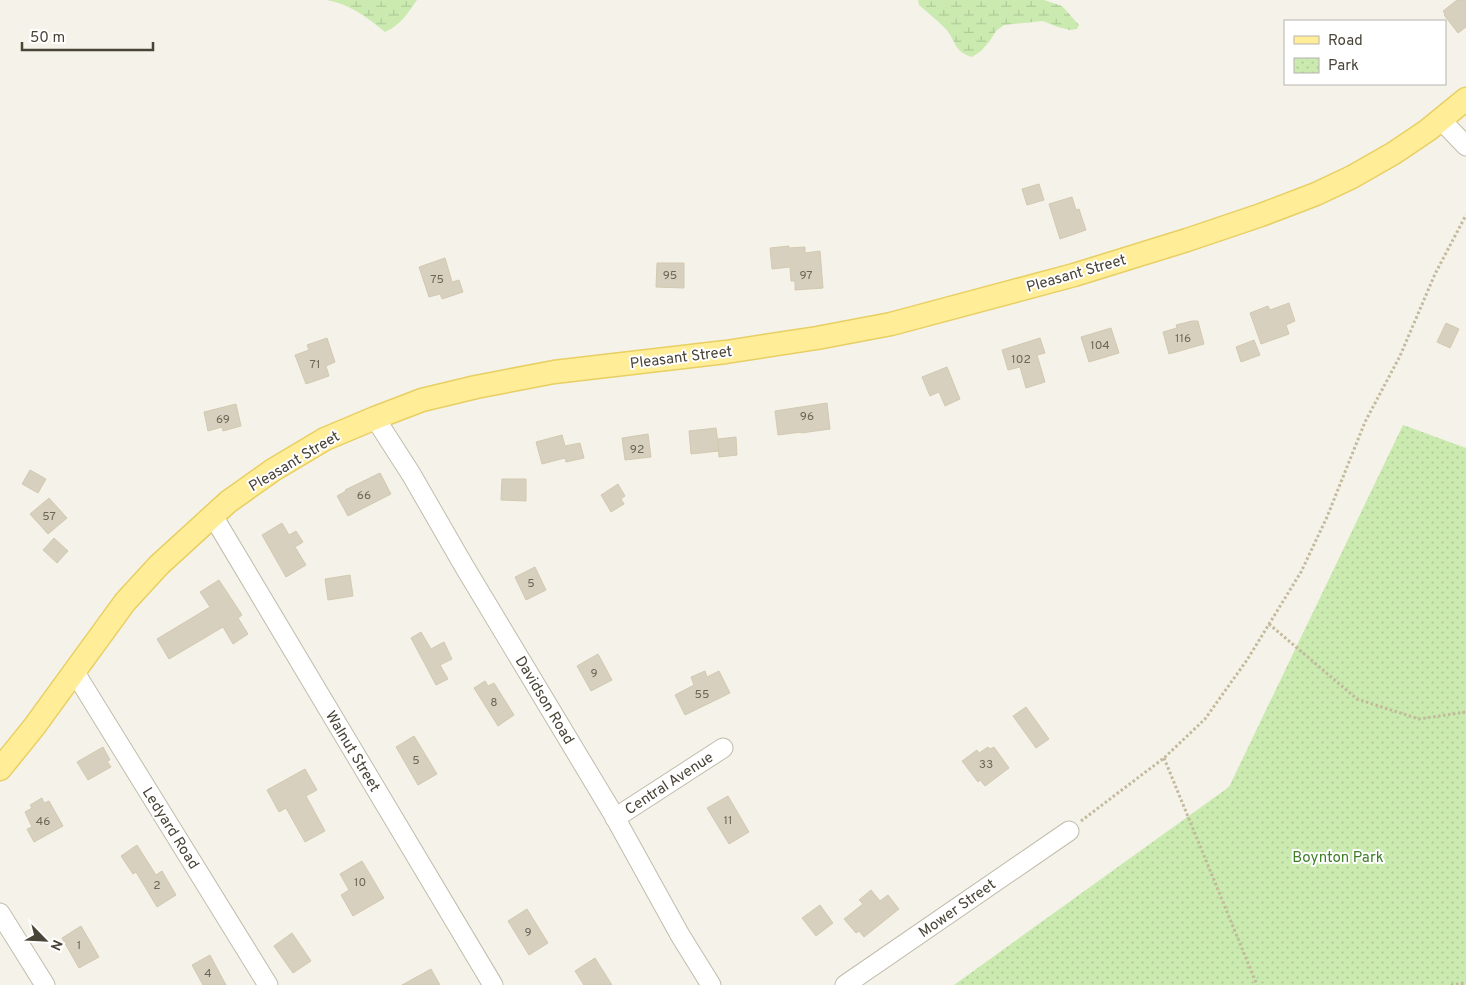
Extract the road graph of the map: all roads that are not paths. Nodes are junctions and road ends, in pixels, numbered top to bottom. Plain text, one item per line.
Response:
1 (1466, 99) edge
2 (1441, 120) junction
3 (1466, 146) edge
4 (375, 418) junction
5 (213, 516) junction
6 (74, 671) junction
7 (724, 748) dead end
8 (0, 769) edge
9 (615, 818) junction
10 (1068, 830) road end
11 (0, 913) edge
12 (45, 985) edge
13 (268, 985) edge
14 (493, 985) edge
15 (711, 985) edge
16 (845, 985) edge

1 - 2 main road, Pleasant Street
2 - 3 street
2 - 4 main road, Pleasant Street
4 - 5 main road, Pleasant Street
4 - 9 street, Davidson Road
5 - 6 main road, Pleasant Street
5 - 14 street, Walnut Street
6 - 8 main road, Pleasant Street
6 - 13 street, Ledyard Road
7 - 9 street, Central Avenue
9 - 15 street, Davidson Road
10 - 16 street, Mower Street
11 - 12 street

